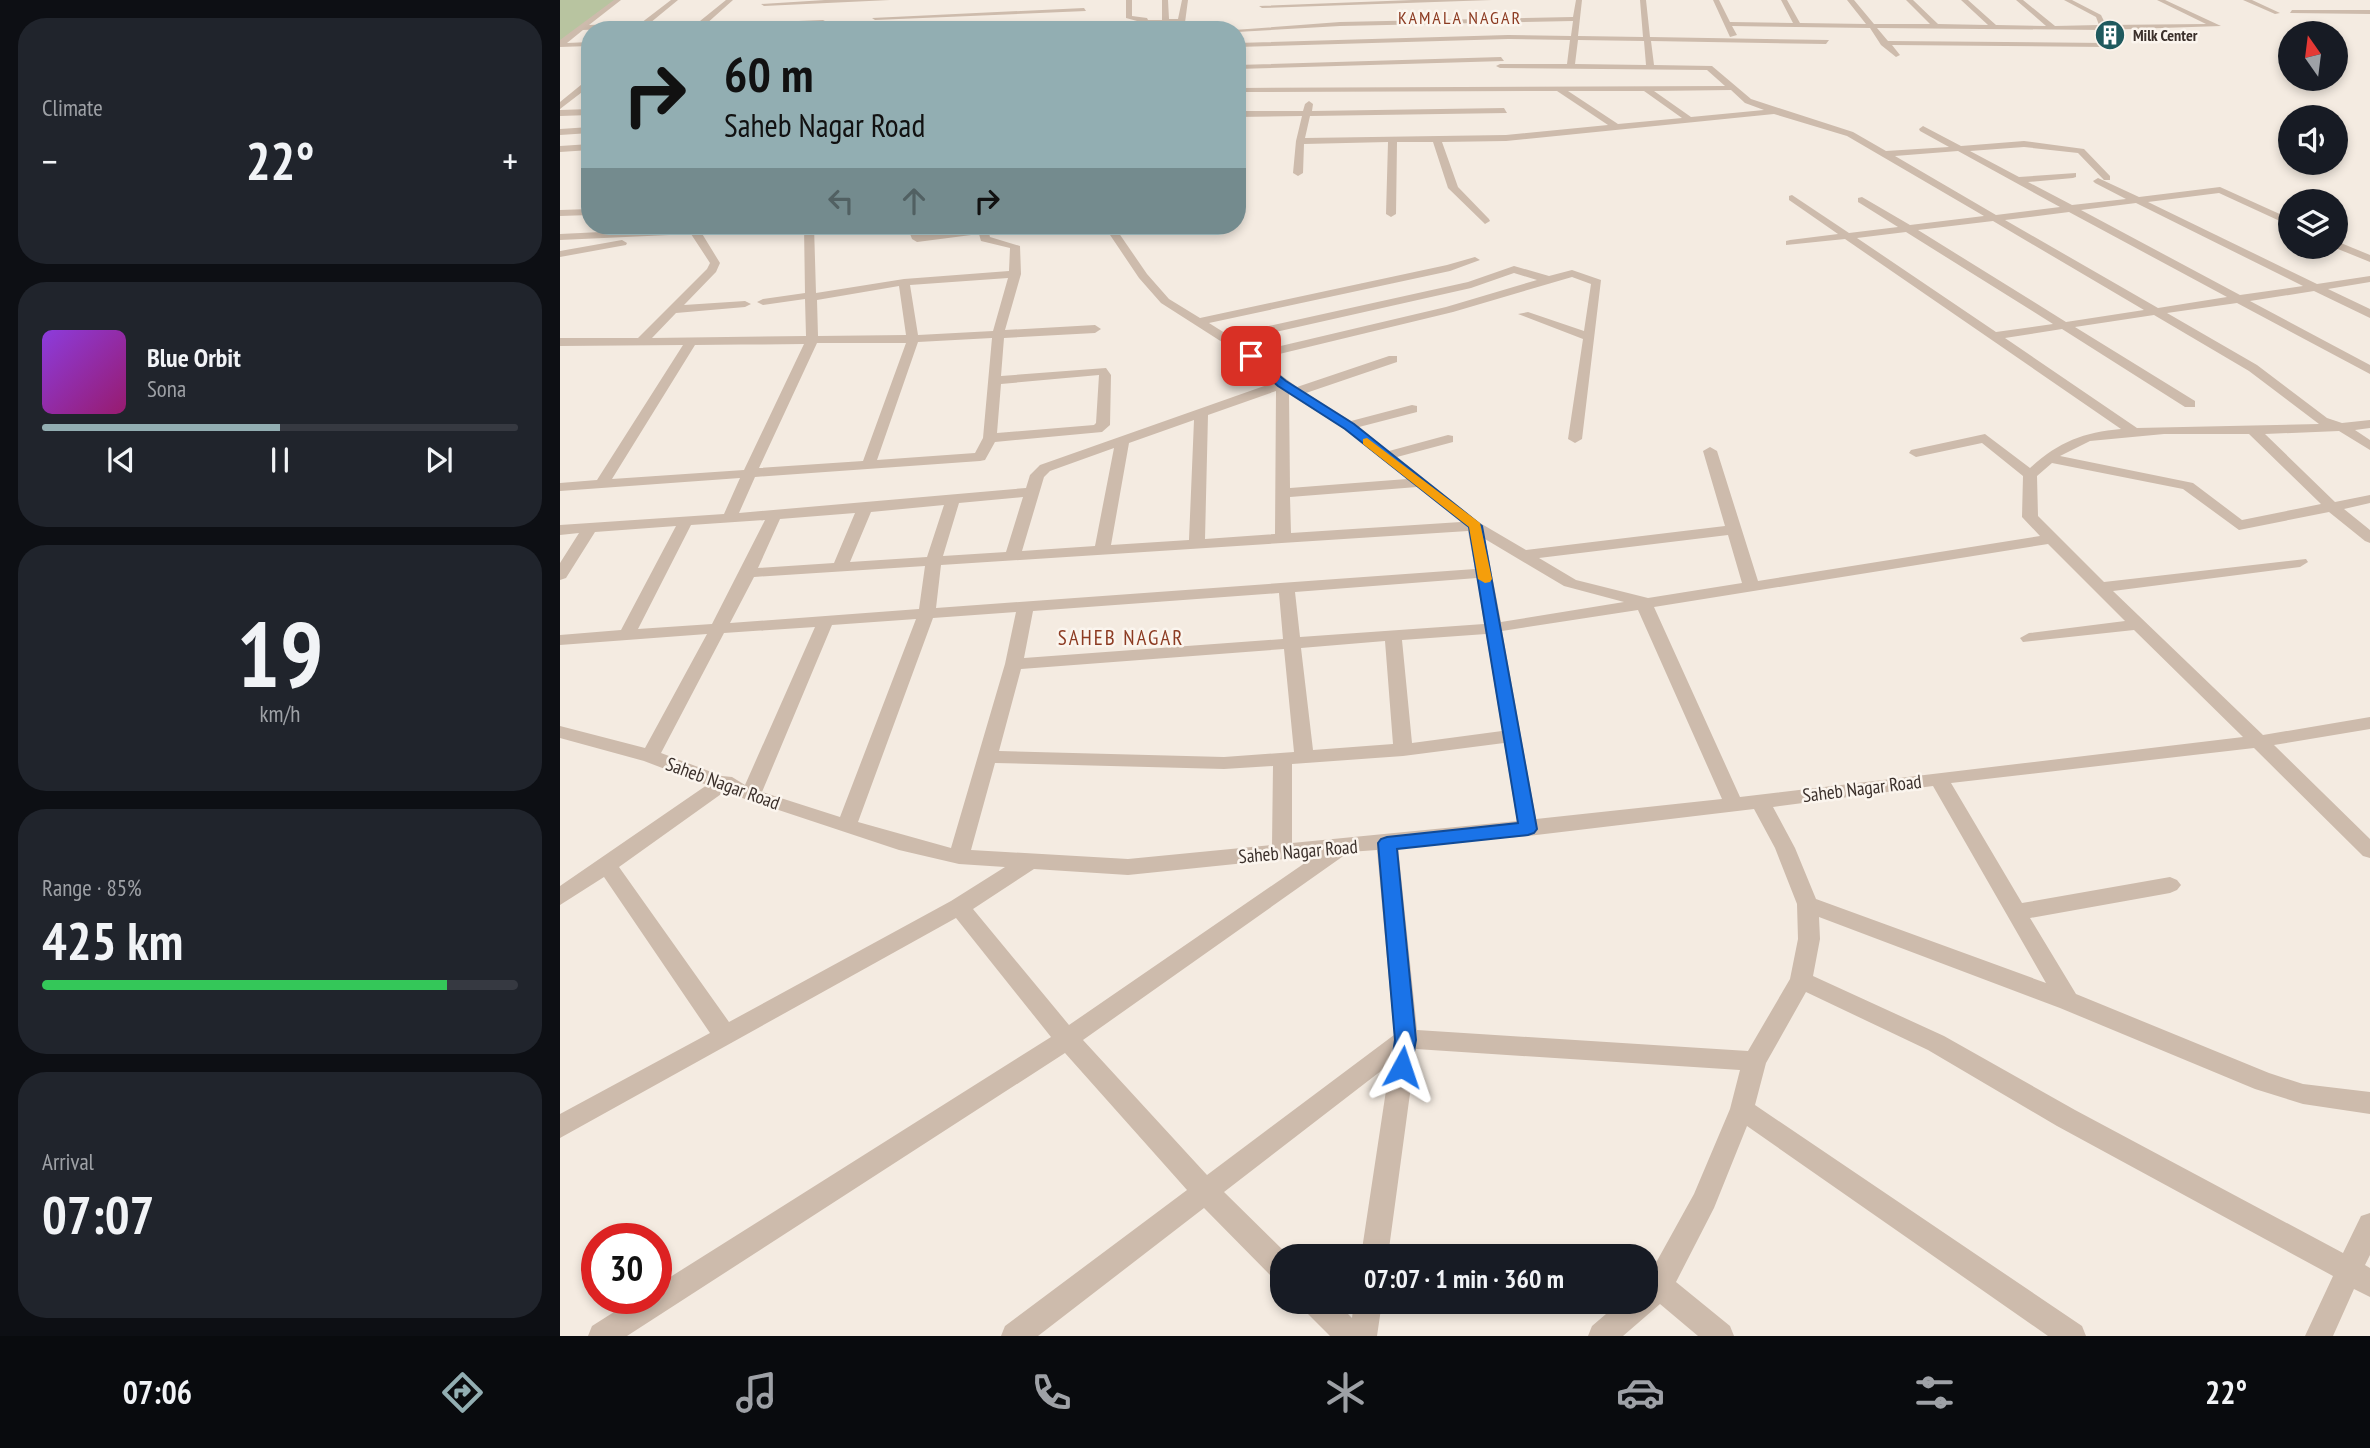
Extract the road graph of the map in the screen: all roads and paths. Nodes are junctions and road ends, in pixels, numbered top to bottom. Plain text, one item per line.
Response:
1 (618, 0) edge
2 (675, 0) edge
3 (730, 0) edge
4 (1087, 0) edge
5 (1129, 0) edge
6 (1165, 0) edge
7 (1185, 0) edge
8 (1492, 0) edge
9 (1579, 0) edge
10 (1643, 0) edge
11 (1716, 0) edge
12 (1784, 0) edge
13 (1850, 0) edge
14 (1909, 0) edge
15 (1964, 0) edge
16 (2019, 0) edge
17 (2067, 0) edge
18 (2159, 0) edge
19 (2246, 0) edge
20 (1395, 1) edge
21 (1460, 1) edge
22 (840, 2) junction
23 (1326, 2) edge
24 (1262, 3) edge
25 (2308, 4) dead end
26 (763, 5) edge
27 (894, 5) dead end
28 (883, 6) junction
29 (1084, 10) junction
30 (2292, 12) dead end
31 (2370, 12) edge
32 (830, 13) junction
33 (1467, 13) dead end
34 (2277, 13) dead end
35 (2327, 13) junction
36 (1400, 14) dead end
37 (1330, 16) dead end
38 (1261, 17) dead end
39 (1499, 19) junction
40 (1576, 19) junction
41 (1166, 20) junction
42 (589, 21) edge
43 (648, 21) edge
44 (705, 21) edge
45 (736, 21) edge
46 (824, 21) edge
47 (1082, 21) edge
48 (1145, 21) edge
49 (1169, 21) edge
50 (1182, 21) edge
51 (1729, 24) junction
52 (1798, 25) junction
53 (1870, 26) junction
54 (581, 27) edge
55 (1937, 27) junction
56 (1995, 28) junction
57 (2053, 28) junction
58 (2103, 28) junction
59 (1246, 29) edge
60 (1947, 35) dead end
61 (2012, 35) dead end
62 (2076, 35) dead end
63 (1508, 37) junction
64 (1574, 39) junction
65 (1648, 40) junction
66 (1735, 41) junction
67 (1826, 42) dead end
68 (1884, 43) junction
69 (1955, 43) junction
70 (560, 44) edge
71 (581, 44) edge
72 (2022, 44) junction
73 (1246, 45) edge
74 (2088, 45) junction
75 (2106, 45) dead end
76 (1895, 55) dead end
77 (2101, 55) dead end
78 (1967, 56) dead end
79 (2034, 56) dead end
80 (1501, 62) junction
81 (1571, 66) junction
82 (1246, 67) edge
83 (1650, 68) junction
84 (581, 88) edge
85 (1501, 88) junction
86 (1558, 88) junction
87 (1645, 88) junction
88 (1731, 88) junction
89 (1311, 89) junction
90 (1246, 90) edge
91 (581, 95) edge
92 (570, 96) junction
93 (560, 106) edge
94 (1504, 110) junction
95 (1774, 111) junction
96 (581, 112) edge
97 (560, 113) edge
98 (1246, 114) edge
99 (1308, 114) junction
100 (1691, 121) junction
101 (1618, 128) junction
102 (1923, 130) dead end
103 (564, 131) edge
104 (1506, 138) junction
105 (560, 139) edge
106 (1393, 139) junction
107 (1437, 139) junction
108 (1300, 141) junction
109 (581, 148) edge
110 (560, 149) edge
111 (1960, 149) junction
112 (1884, 154) junction
113 (1298, 173) dead end
114 (2073, 175) dead end
115 (2016, 180) junction
116 (1792, 198) dead end
117 (1861, 200) dead end
118 (2138, 201) junction
119 (2070, 209) junction
120 (581, 212) edge
121 (560, 213) edge
122 (1391, 214) dead end
123 (2278, 217) edge
124 (1994, 218) junction
125 (1485, 221) dead end
126 (1908, 229) junction
127 (599, 235) edge
128 (667, 235) edge
129 (698, 235) edge
130 (809, 235) edge
131 (915, 235) edge
132 (941, 235) edge
133 (985, 235) edge
134 (1115, 235) edge
135 (1849, 236) junction
136 (560, 237) edge
137 (1790, 243) dead end
138 (2348, 249) edge
139 (560, 254) edge
140 (2370, 259) edge
141 (1475, 260) dead end
142 (1015, 274) junction
143 (1546, 279) junction
144 (2370, 279) edge
145 (904, 282) junction
146 (2318, 288) junction
147 (812, 296) junction
148 (2240, 299) junction
149 (763, 302) dead end
150 (745, 304) dead end
151 (671, 310) junction
152 (2157, 312) junction
153 (1524, 314) dead end
154 (2370, 314) edge
155 (1197, 322) junction
156 (2064, 326) junction
157 (1095, 328) dead end
158 (998, 335) junction
159 (1995, 336) junction
160 (1588, 337) junction
161 (913, 339) junction
162 (1226, 339) junction
163 (692, 340) junction
164 (812, 340) junction
165 (642, 341) junction
166 (566, 342) edge
167 (1251, 356) junction
168 (560, 358) edge
169 (1393, 359) dead end
170 (2370, 370) edge
171 (994, 381) junction
172 (1282, 384) junction
173 (1296, 392) junction
174 (2190, 404) dead end
175 (1412, 409) dead end
176 (1201, 412) junction
177 (2370, 424) edge
178 (1349, 426) junction
179 (2343, 428) junction
180 (2253, 430) junction
181 (2134, 432) junction
182 (990, 438) junction
183 (1448, 439) dead end
184 (1574, 439) dead end
185 (1122, 441) junction
186 (2370, 446) edge
187 (1710, 451) dead end
188 (1916, 453) dead end
189 (1385, 456) junction
190 (2047, 458) junction
191 (869, 464) junction
192 (751, 472) junction
193 (2030, 475) junction
194 (1419, 483) junction
195 (602, 484) junction
196 (560, 487) edge
197 (1032, 492) junction
198 (1282, 493) junction
199 (2370, 499) edge
200 (953, 500) junction
201 (2330, 505) junction
202 (865, 508) junction
203 (775, 514) junction
204 (729, 518) junction
205 (687, 521) junction
206 (1475, 526) junction
207 (590, 528) junction
208 (560, 530) edge
209 (1734, 530) junction
210 (1283, 537) junction
211 (2370, 538) edge
212 (2052, 539) junction
213 (1197, 542) junction
214 (1102, 549) junction
215 (1013, 555) junction
216 (1523, 555) junction
217 (934, 559) junction
218 (2300, 562) dead end
219 (841, 565) junction
220 (748, 573) junction
221 (1484, 573) junction
222 (560, 575) edge
223 (1286, 586) junction
224 (1751, 586) junction
225 (2099, 589) junction
226 (1643, 602) junction
227 (1026, 605) junction
228 (927, 612) junction
229 (826, 620) junction
230 (2138, 625) junction
231 (719, 628) junction
232 (1492, 628) junction
233 (627, 635) junction
234 (1393, 636) junction
235 (2029, 638) dead end
236 (560, 640) edge
237 (1293, 643) junction
238 (1014, 664) junction
239 (2370, 723) edge
240 (1511, 736) junction
241 (565, 737) edge
242 (2261, 741) junction
243 (1403, 750) junction
244 (650, 756) junction
245 (1304, 756) junction
246 (989, 757) junction
247 (1283, 759) junction
248 (1938, 778) junction
249 (725, 782) junction
250 (751, 794) junction
251 (1760, 801) junction
252 (1734, 805) junction
253 (847, 826) junction
254 (1528, 829) junction
255 (1387, 843) junction
256 (1342, 848) junction
257 (2370, 851) edge
258 (1282, 852) junction
259 (959, 858) junction
260 (1031, 861) junction
261 (607, 866) junction
262 (2170, 885) dead end
263 (560, 897) edge
264 (1808, 904) junction
265 (959, 907) junction
266 (2016, 912) junction
267 (1801, 979) junction
268 (2068, 1001) junction
269 (725, 1035) junction
270 (1067, 1039) junction
271 (1406, 1040) junction
272 (1754, 1060) junction
273 (2370, 1103) edge
274 (1742, 1109) junction
275 (560, 1127) edge
276 (1204, 1190) junction
277 (2370, 1225) edge
278 (1377, 1244) edge
279 (1270, 1256) edge
280 (2360, 1277) edge
281 (1658, 1280) edge
282 (1658, 1300) edge
283 (1328, 1314) edge
284 (1366, 1314) edge
285 (1627, 1314) edge
286 (602, 1336) edge
287 (1015, 1336) edge
288 (1350, 1336) edge
289 (1363, 1336) edge
290 (1602, 1336) edge
291 (1720, 1336) edge
292 (2072, 1336) edge
293 (2319, 1336) edge

1 - 42 street
2 - 43 street
3 - 44 street
4 - 29 street
5 - 41 street
6 - 41 street
7 - 50 street
8 - 21 street
8 - 39 street
9 - 40 street
10 - 65 street
11 - 51 street
12 - 52 street
13 - 53 street
14 - 55 street
15 - 56 street
16 - 57 street
17 - 58 street
18 - 58 street
19 - 34 street
20 - 21 street
20 - 23 street
20 - 36 street
21 - 33 street
22 - 26 street
22 - 28 street
22 - 32 street
23 - 24 street
23 - 37 street
24 - 38 street
25 - 35 street
27 - 28 street
28 - 29 street
29 - 47 street
30 - 35 street
31 - 35 street
32 - 45 street
32 - 46 street
39 - 40 street
39 - 59 street
40 - 64 street
41 - 48 street
41 - 49 street
51 - 52 street
51 - 66 street
52 - 53 street
53 - 55 street
53 - 68 street
54 - 70 street
55 - 56 street
56 - 57 street
57 - 58 street
60 - 69 street
61 - 72 street
62 - 74 street
63 - 64 street
63 - 73 street
63 - 80 street
64 - 65 street
64 - 81 street
65 - 66 street
65 - 83 street
66 - 67 street
68 - 69 street
68 - 76 street
69 - 72 street
69 - 78 street
70 - 71 street
72 - 74 street
72 - 79 street
74 - 75 street
74 - 77 street
80 - 81 street
80 - 82 street
80 - 85 street
81 - 83 street
83 - 88 street
84 - 92 street
85 - 86 street
85 - 89 street
85 - 94 street
86 - 87 street
86 - 101 street
87 - 88 street
87 - 100 street
88 - 95 street
89 - 90 street
89 - 99 street
91 - 92 street
92 - 93 street
94 - 99 street
94 - 104 street
95 - 100 street
95 - 112 street
96 - 97 street
98 - 99 street
99 - 108 street
100 - 101 street
101 - 104 street
102 - 111 street
103 - 105 street
104 - 107 street
106 - 107 street
106 - 108 street
106 - 122 street
107 - 125 street
108 - 113 street
109 - 110 street
111 - 112 street
111 - 115 street
111 - 118 street
112 - 124 street
114 - 115 street
115 - 119 street
116 - 135 street
117 - 126 street
118 - 119 street
118 - 123 street
118 - 146 street
119 - 124 street
119 - 148 street
120 - 121 street
124 - 126 street
124 - 152 street
126 - 135 street
126 - 156 street
127 - 136 street
128 - 139 street
129 - 151 street
130 - 147 street
131 - 132 street
133 - 142 street
134 - 155 street
135 - 137 street
135 - 159 street
138 - 140 street
141 - 155 street
142 - 145 street
142 - 158 street
143 - 160 street
143 - 162 street
143 - 167 street
144 - 146 street
145 - 147 street
145 - 161 street
146 - 148 street
146 - 154 street
147 - 149 street
147 - 164 street
148 - 152 street
148 - 170 street
150 - 151 street
151 - 165 street
152 - 156 street
152 - 179 street
153 - 160 street
155 - 162 street
156 - 159 street
156 - 174 street
157 - 158 street
158 - 161 street
158 - 171 street
159 - 181 street
160 - 184 street
161 - 164 street
161 - 191 street
162 - 167 street
163 - 164 street
163 - 165 street
163 - 195 street
164 - 192 street
165 - 166 street
166 - 168 street
167 - 172 street
169 - 173 street
171 - 182 street
171 - 182 street
172 - 173 street
172 - 176 street
172 - 198 street
173 - 178 street
175 - 178 street
176 - 185 street
176 - 213 street
177 - 179 street
178 - 189 street
179 - 180 street
179 - 186 street
180 - 181 street
180 - 201 street
181 - 190 street
182 - 191 street
183 - 189 street
185 - 197 street
185 - 214 street
187 - 209 street
188 - 193 street
189 - 194 street
190 - 193 street
190 - 201 street
191 - 192 street
192 - 195 street
192 - 204 street
193 - 212 street
194 - 198 street
194 - 206 street
195 - 196 street
197 - 200 street
197 - 215 street
198 - 210 street
199 - 201 street
200 - 202 street
200 - 217 street
201 - 211 street
202 - 203 street
202 - 219 street
203 - 204 street
203 - 220 street
204 - 205 street
205 - 207 street
205 - 233 street
206 - 210 street
206 - 216 street
206 - 221 street
207 - 208 street
207 - 222 street
209 - 216 street
209 - 224 street
210 - 213 street
212 - 224 street
212 - 225 street
213 - 214 street
214 - 215 street
215 - 217 street
216 - 226 street
217 - 219 street
217 - 228 street
218 - 225 street
219 - 220 street
220 - 231 street
221 - 223 street
221 - 232 street
223 - 227 street
223 - 237 street
224 - 226 street
225 - 230 street
226 - 232 street
226 - 252 street
227 - 228 street
227 - 238 street
228 - 229 street
228 - 253 street
229 - 231 street
229 - 250 street
230 - 235 street
230 - 242 street
231 - 233 street
231 - 244 street
232 - 234 street
232 - 240 street
233 - 236 street
234 - 237 street
234 - 243 street
237 - 238 street
237 - 245 street
238 - 246 street
239 - 242 street, Saheb Nagar Road
240 - 243 street
240 - 254 street
241 - 244 street, Saheb Nagar Road
242 - 248 street, Saheb Nagar Road
242 - 257 street
243 - 245 street
244 - 249 street, Saheb Nagar Road
245 - 247 street
246 - 247 street
246 - 259 street
247 - 258 street
248 - 251 street, Saheb Nagar Road
248 - 266 street
249 - 250 street, Saheb Nagar Road
249 - 261 street
250 - 253 street, Saheb Nagar Road
251 - 252 street, Saheb Nagar Road
251 - 264 street
252 - 254 street, Saheb Nagar Road
253 - 259 street, Saheb Nagar Road
254 - 255 street, Saheb Nagar Road
255 - 256 street, Saheb Nagar Road
255 - 271 street
256 - 258 street, Saheb Nagar Road
256 - 270 street
258 - 260 street, Saheb Nagar Road
259 - 260 street, Saheb Nagar Road
260 - 265 street
261 - 263 street
261 - 269 street
262 - 266 street
264 - 267 street
264 - 268 street
265 - 269 street
265 - 270 street
266 - 268 street
267 - 272 street
267 - 280 street
268 - 273 street
269 - 275 street
270 - 276 street
270 - 286 street
271 - 272 street
271 - 276 street
271 - 278 street
272 - 274 street
274 - 281 street
274 - 292 street
276 - 279 street
276 - 287 street
277 - 280 street
280 - 293 street
282 - 291 street
283 - 288 street
284 - 289 street
285 - 290 street

